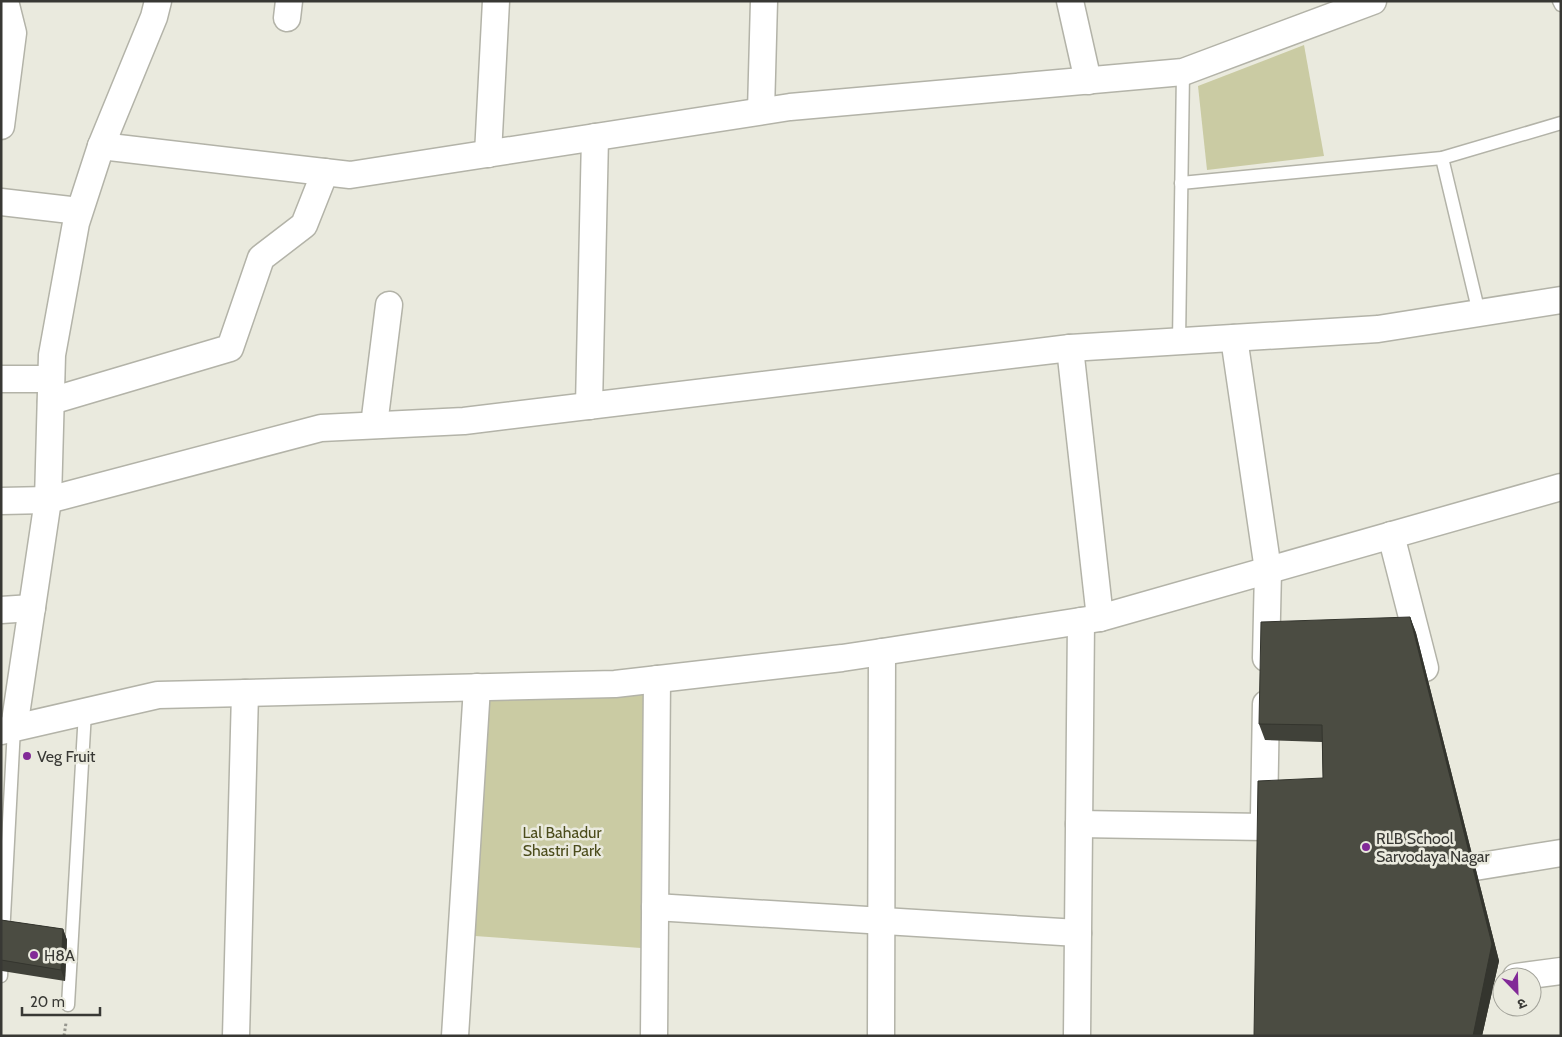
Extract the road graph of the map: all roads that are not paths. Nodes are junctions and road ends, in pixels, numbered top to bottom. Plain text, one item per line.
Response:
1 (4, 1) edge
2 (158, 1) edge
3 (496, 1) edge
4 (764, 1) edge
5 (1070, 1) edge
6 (1374, 1) edge
7 (1559, 1) edge
8 (1561, 5) edge
9 (1183, 72) junction
10 (1088, 81) junction
11 (761, 111) junction
12 (1561, 124) edge
13 (1, 126) edge
14 (594, 137) junction
15 (101, 146) junction
16 (488, 154) junction
17 (1442, 158) junction
18 (325, 172) junction
19 (1181, 183) junction
20 (1, 202) edge
21 (80, 211) junction
22 (1561, 300) edge
23 (389, 305) dead end
24 (1479, 313) junction
25 (1234, 338) junction
26 (1179, 342) junction
27 (1070, 348) junction
28 (1, 379) edge
29 (51, 390) junction
30 (589, 406) junction
31 (374, 425) junction
32 (1561, 487) edge
33 (48, 500) junction
34 (1, 501) edge
35 (1391, 535) junction
36 (1268, 570) junction
37 (32, 608) junction
38 (1, 610) edge
39 (1090, 619) junction
40 (882, 652) junction
41 (658, 679) junction
42 (477, 687) junction
43 (1430, 689) edge
44 (245, 693) junction
45 (85, 712) junction
46 (8, 730) edge
47 (1079, 824) junction
48 (1561, 853) edge
49 (1475, 867) edge
50 (655, 907) junction
51 (882, 921) junction
52 (1078, 933) junction
53 (1542, 972) edge
54 (1561, 972) edge
55 (1, 976) edge
56 (68, 1004) dead end
57 (236, 1036) edge
58 (455, 1036) edge
59 (654, 1036) edge
60 (882, 1036) edge
61 (1077, 1036) edge

1 - 13 street
2 - 15 street
3 - 16 street
4 - 11 street
5 - 10 street
6 - 9 street
7 - 8 lane
9 - 10 street
9 - 19 lane
10 - 11 street
11 - 14 street
12 - 17 lane
14 - 16 street
14 - 30 street
15 - 18 street
15 - 21 street
16 - 18 street
17 - 19 lane
17 - 24 lane
18 - 29 street
19 - 26 lane
20 - 21 street
21 - 29 street
22 - 24 street
23 - 31 street
24 - 25 street
25 - 26 street
25 - 36 street
26 - 27 street
27 - 30 street
27 - 39 street
28 - 29 street
29 - 33 street
30 - 31 street
31 - 33 street
32 - 35 street
33 - 34 street
33 - 37 street
35 - 36 street
35 - 43 street
36 - 39 street
36 - 47 street
37 - 38 street
37 - 46 street
39 - 40 street
39 - 47 street
40 - 41 street
40 - 51 street
41 - 42 street
41 - 50 street
42 - 44 street
42 - 58 street
44 - 45 street
44 - 57 street
45 - 46 street
45 - 56 lane
46 - 55 lane
47 - 52 street
48 - 49 street
50 - 51 street
50 - 59 street
51 - 52 street
51 - 60 street
52 - 61 street
53 - 54 street

